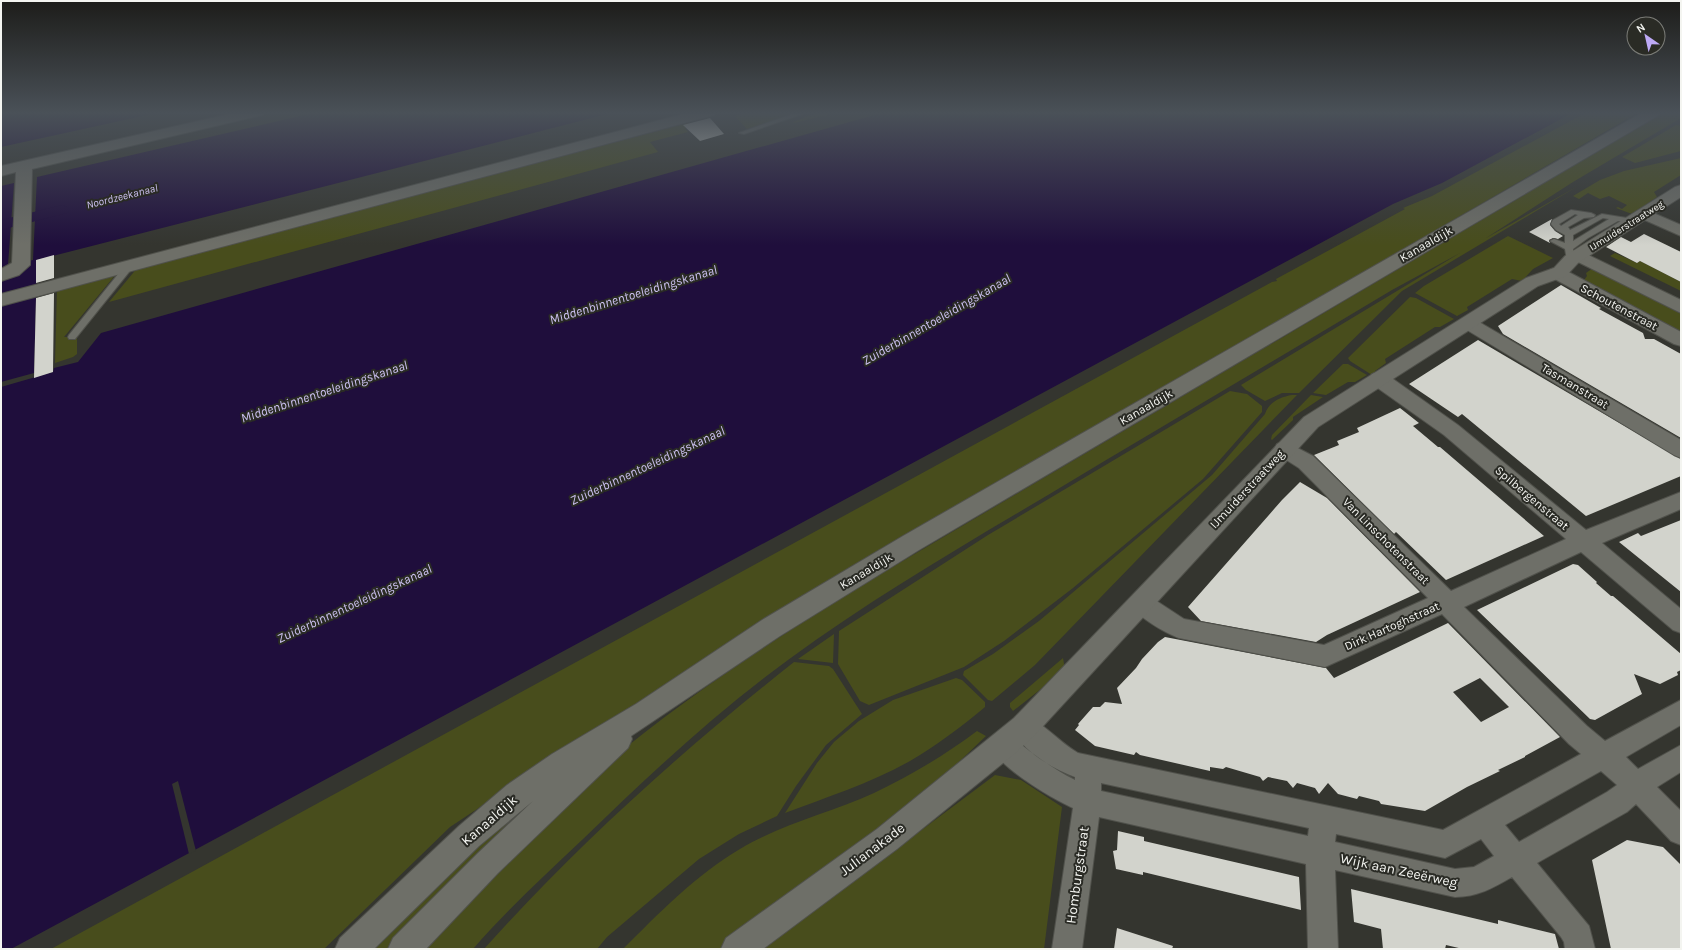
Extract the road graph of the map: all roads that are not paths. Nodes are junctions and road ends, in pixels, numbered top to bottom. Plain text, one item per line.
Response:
1 (41, 156) edge
2 (541, 156) edge
3 (1578, 156) edge
4 (23, 160) junction
5 (3, 170) edge
6 (1681, 190) edge
7 (1602, 216) junction
8 (1631, 217) junction
9 (1681, 232) edge
10 (1570, 234) junction
11 (1554, 241) dead end
12 (1572, 254) junction
13 (130, 265) junction
14 (1557, 273) junction
15 (1, 275) edge
16 (1532, 282) junction
17 (1, 300) edge
18 (1681, 308) edge
19 (1468, 323) junction
20 (72, 337) dead end
21 (1681, 340) edge
22 (1379, 379) junction
23 (1284, 449) junction
24 (1681, 450) edge
25 (1681, 500) edge
26 (1584, 542) junction
27 (1141, 603) junction
28 (1446, 603) junction
29 (1681, 623) edge
30 (1681, 712) edge
31 (645, 713) junction
32 (1013, 736) junction
33 (1603, 756) junction
34 (1681, 758) edge
35 (1088, 768) junction
36 (1637, 787) junction
37 (1088, 800) junction
38 (1324, 819) junction
39 (1484, 823) junction
40 (1681, 831) edge
41 (1320, 853) junction
42 (1514, 859) junction
43 (351, 949) edge
44 (404, 949) edge
45 (737, 949) edge
46 (1067, 949) edge
47 (1322, 949) edge
48 (1580, 949) edge

1 - 4 street
2 - 13 street
3 - 31 street, Kanaaldijk
4 - 5 street
4 - 15 street
6 - 8 street, IJmuiderstraatweg
7 - 8 lane
7 - 10 lane
7 - 10 lane
8 - 9 street
8 - 12 street, IJmuiderstraatweg
10 - 12 lane
11 - 12 lane
12 - 14 street, IJmuiderstraatweg
12 - 16 street, IJmuiderstraatweg
12 - 18 street
13 - 17 street
13 - 20 lane
14 - 16 street, IJmuiderstraatweg
14 - 21 street, Schoutenstraat
16 - 19 street, IJmuiderstraatweg
19 - 22 street, IJmuiderstraatweg
19 - 24 street, Tasmanstraat
22 - 23 street, IJmuiderstraatweg
22 - 26 street, Spilbergenstraat
23 - 27 street, IJmuiderstraatweg
23 - 28 street, Van Linschotenstraat
25 - 26 street, Dirk Hartoghstraat
26 - 28 street, Dirk Hartoghstraat
26 - 29 street, Spilbergenstraat
27 - 28 street, Dirk Hartoghstraat
27 - 32 street, IJmuiderstraatweg
28 - 33 street, Van Linschotenstraat
30 - 33 street
31 - 43 street, Kanaaldijk
31 - 44 street, Kanaaldijk
32 - 35 street
32 - 37 street, Wijk aan Zeeërweg
32 - 45 street, Julianakade
33 - 36 street, Van Linschotenstraat
33 - 39 street
34 - 36 street, Wijk aan Zeeërweg
35 - 37 street
35 - 38 street
36 - 40 street, Van Linschotenstraat
36 - 42 street, Wijk aan Zeeërweg
37 - 41 street, Wijk aan Zeeërweg
37 - 46 street, Homburgstraat
38 - 39 street
38 - 41 street
39 - 42 street
41 - 42 street, Wijk aan Zeeërweg
41 - 47 street
42 - 48 street

